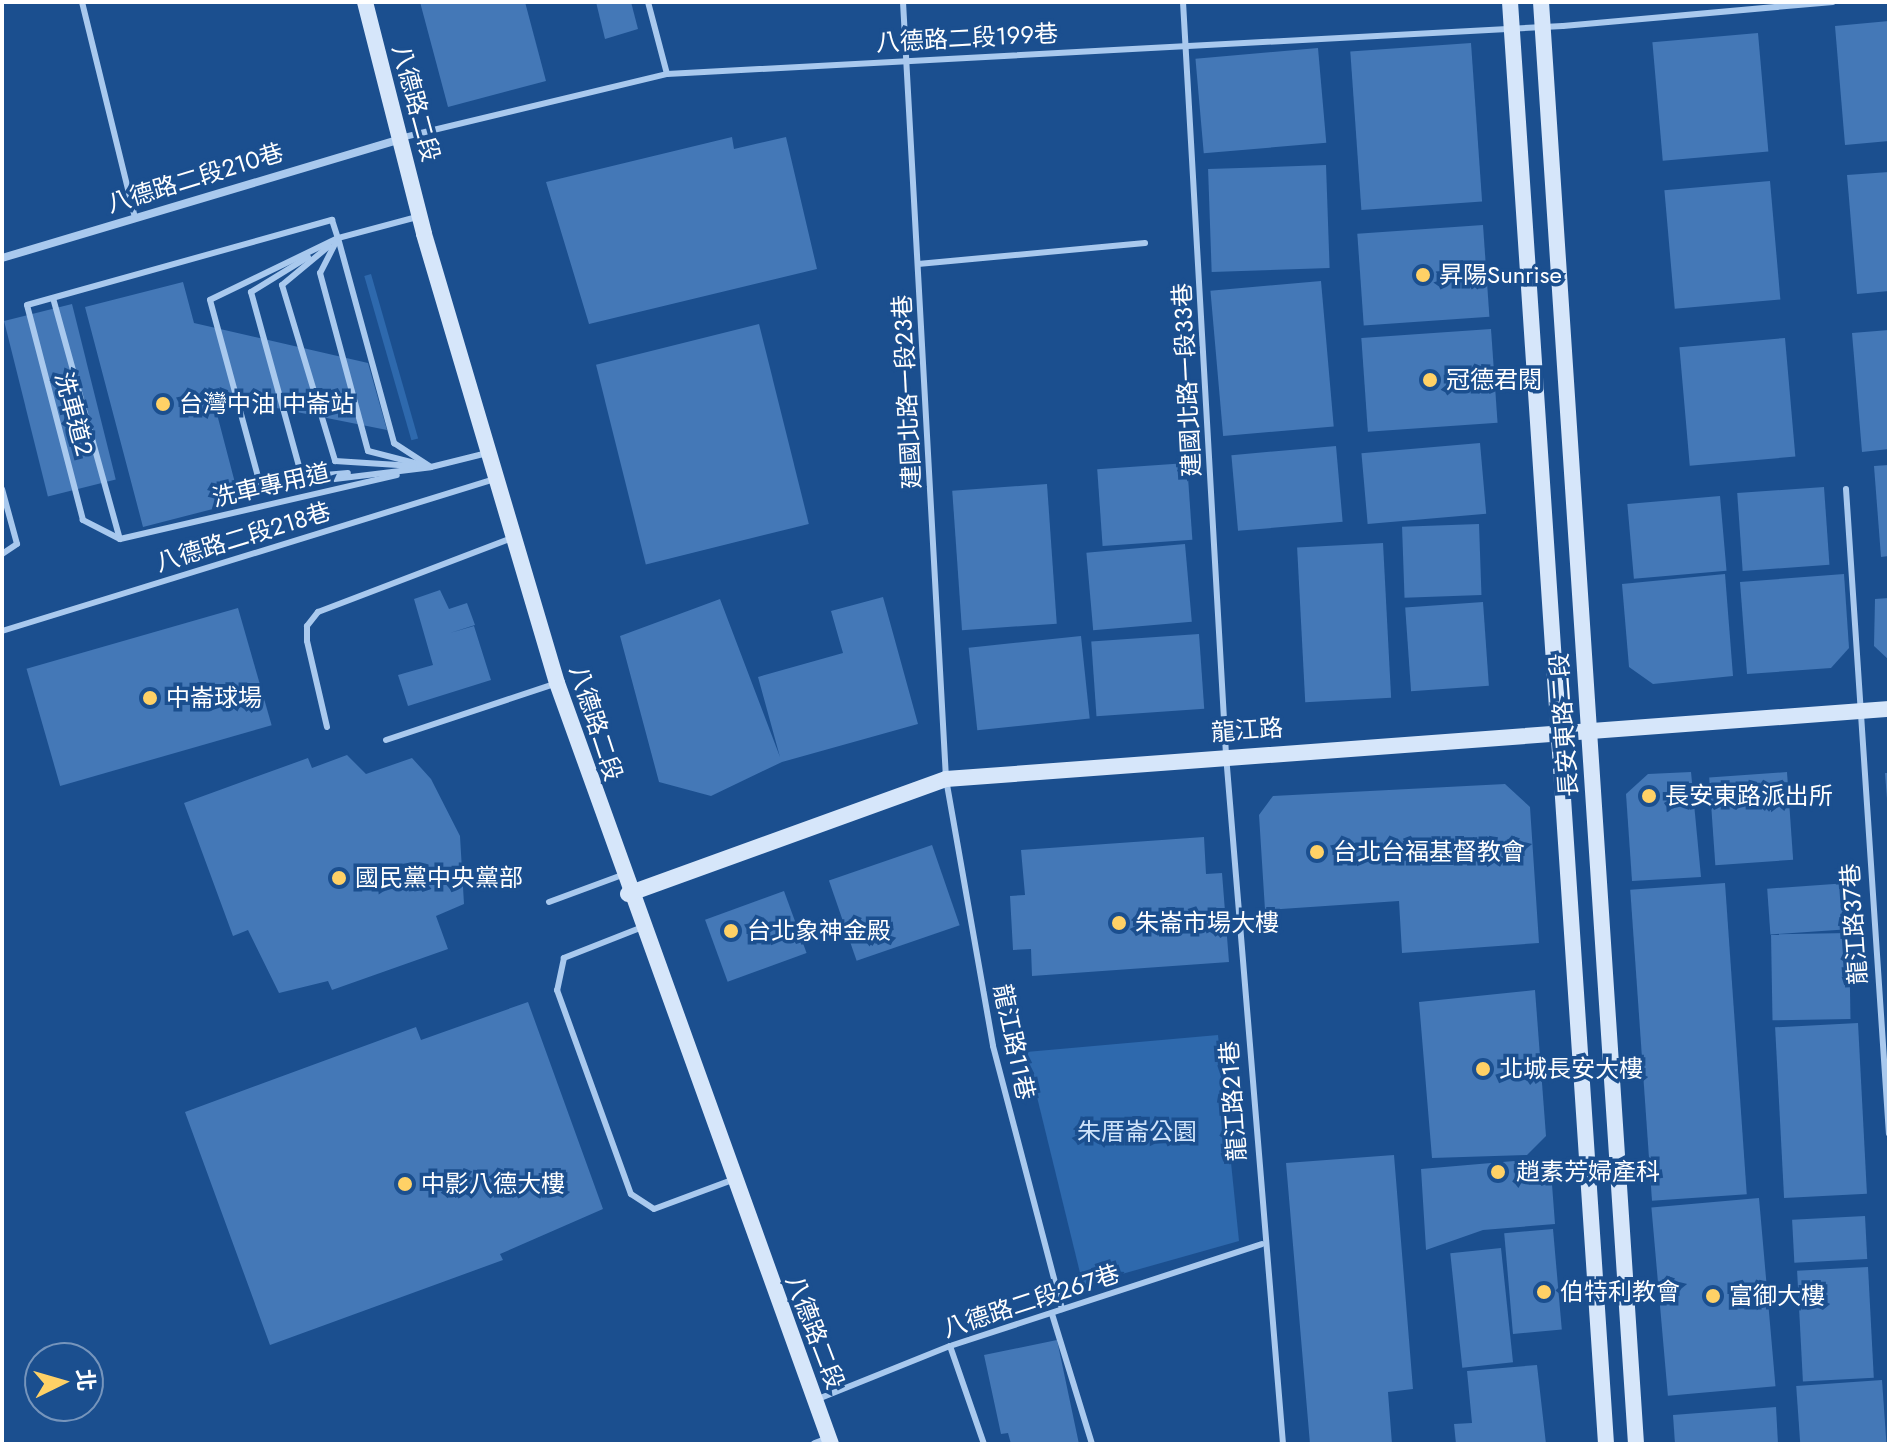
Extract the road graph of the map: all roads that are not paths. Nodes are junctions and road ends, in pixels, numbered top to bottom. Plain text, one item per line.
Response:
1 (82, 2) edge
2 (365, 2) edge
3 (648, 2) edge
4 (903, 2) edge
5 (1183, 2) edge
6 (1510, 2) edge
7 (1541, 2) edge
8 (1833, 2) edge
9 (1542, 24) junction
10 (1512, 28) junction
11 (1186, 43) junction
12 (907, 59) junction
13 (667, 74) junction
14 (400, 138) junction
15 (420, 216) junction
16 (135, 217) junction
17 (338, 238) junction
18 (1145, 243) dead end
19 (2, 258) edge
20 (918, 264) junction
21 (53, 298) junction
22 (487, 453) junction
23 (431, 467) junction
24 (495, 479) junction
25 (2, 489) edge
26 (1846, 489) dead end
27 (512, 538) junction
28 (120, 539) junction
29 (2, 554) edge
30 (2, 631) edge
31 (557, 683) junction
32 (1889, 709) edge
33 (1856, 712) junction
34 (327, 727) dead end
35 (1589, 730) junction
36 (1559, 733) junction
37 (386, 740) dead end
38 (1226, 755) junction
39 (946, 779) junction
40 (622, 875) junction
41 (628, 894) junction
42 (549, 902) dead end
43 (640, 928) junction
44 (1889, 1134) edge
45 (732, 1180) junction
46 (1262, 1244) junction
47 (1062, 1309) junction
48 (1052, 1314) junction
49 (950, 1346) junction
50 (815, 1401) junction
51 (825, 1442) edge
52 (984, 1444) edge
53 (1092, 1444) edge
54 (1283, 1444) edge
55 (1606, 1444) edge
56 (1636, 1444) edge

1 - 16 lane
2 - 14 street, 八德路二段
3 - 13 lane
4 - 12 lane, 建國北路一段23巷
5 - 11 lane, 建國北路一段33巷
6 - 10 street, 長安東路二段
7 - 9 street, 長安東路二段
8 - 9 lane, 八德路二段199巷
9 - 10 lane, 八德路二段199巷
9 - 35 street, 長安東路二段
10 - 11 lane, 八德路二段199巷
10 - 36 street, 長安東路二段
11 - 12 lane, 八德路二段199巷
11 - 38 lane, 建國北路一段33巷
12 - 13 lane, 八德路二段199巷
12 - 20 lane, 建國北路一段23巷
13 - 14 lane, 八德路二段199巷
14 - 15 street, 八德路二段
14 - 16 street, 八德路二段210巷
15 - 17 lane
15 - 22 street, 八德路二段
16 - 19 street, 八德路二段210巷
17 - 21 lane
17 - 23 lane
17 - 23 lane
17 - 23 lane
17 - 23 lane
17 - 23 lane
18 - 20 lane
20 - 39 lane, 建國北路一段23巷
21 - 28 lane
21 - 28 lane, 洗車道2
22 - 23 lane
22 - 24 street, 八德路二段
23 - 28 lane, 洗車專用道
24 - 27 street, 八德路二段
24 - 30 lane, 八德路二段218巷
25 - 29 lane
26 - 33 lane, 龍江路37巷
27 - 31 street, 八德路二段
27 - 34 lane
31 - 37 lane
31 - 40 street, 八德路二段
32 - 33 street, 龍江路
33 - 35 street, 龍江路
33 - 44 lane, 龍江路37巷
35 - 36 street, 龍江路
35 - 56 street, 長安東路二段
36 - 38 street, 龍江路
36 - 55 street, 長安東路二段
38 - 39 street, 龍江路
38 - 46 lane, 龍江路21巷
39 - 41 street, 龍江路
39 - 47 lane, 龍江路11巷
40 - 41 street, 八德路二段
40 - 42 lane
41 - 43 street, 八德路二段
43 - 45 street, 八德路二段
43 - 45 lane
45 - 50 street, 八德路二段
46 - 47 lane, 八德路二段267巷
46 - 54 lane, 龍江路21巷
47 - 48 lane, 八德路二段267巷
48 - 49 lane, 八德路二段267巷
48 - 53 lane
49 - 50 lane, 八德路二段267巷
49 - 52 lane
50 - 51 street, 八德路二段

